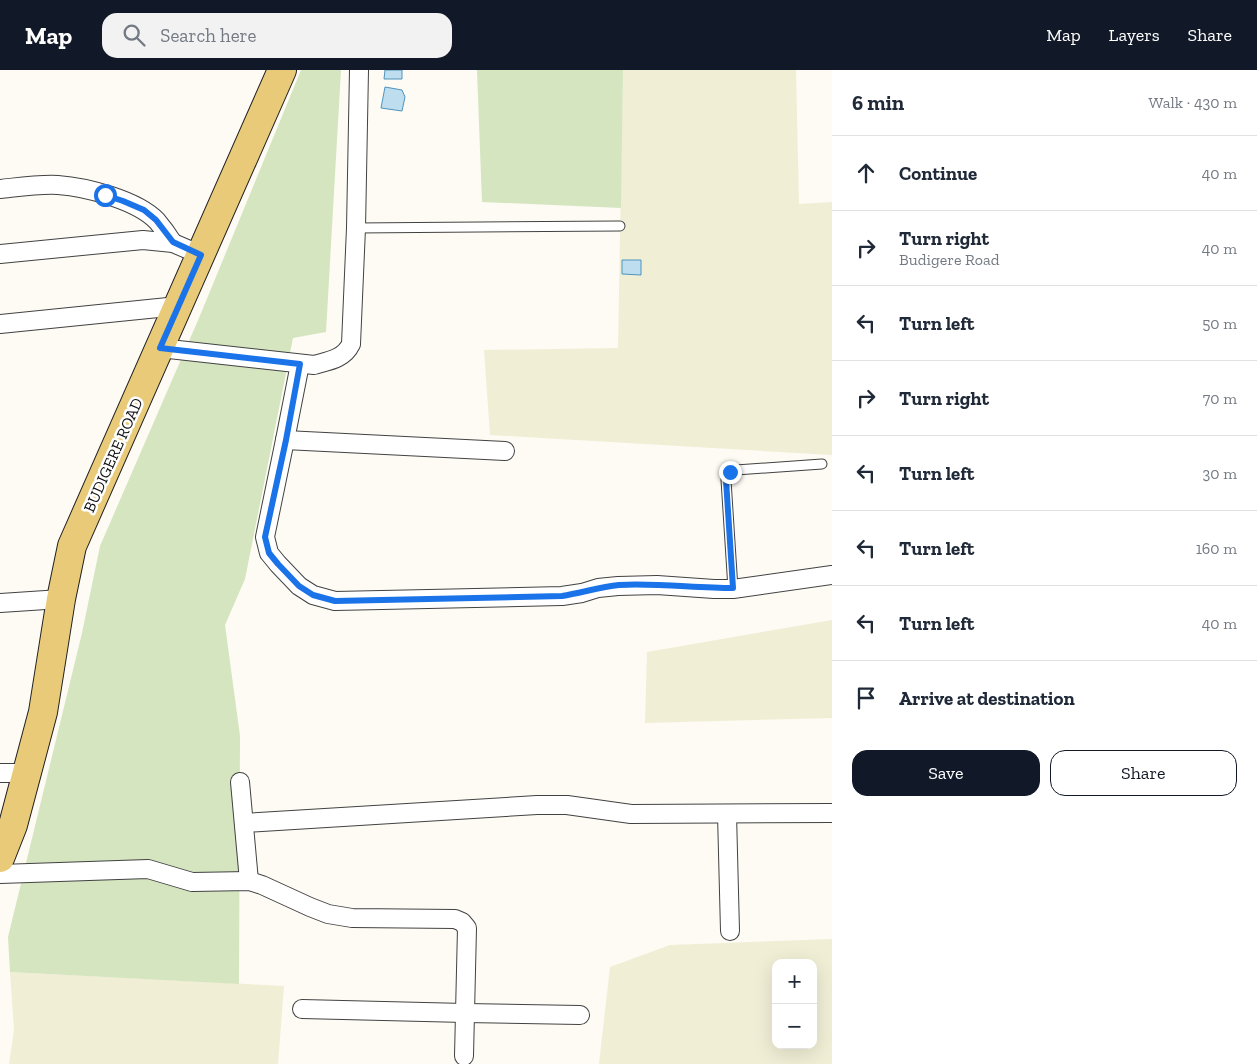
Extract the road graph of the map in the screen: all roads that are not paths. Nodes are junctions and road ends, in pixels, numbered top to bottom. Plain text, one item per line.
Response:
1 (282, 70) edge
2 (359, 70) edge
3 (0, 189) edge
4 (620, 226) dead end
5 (356, 228) junction
6 (173, 242) junction
7 (0, 254) edge
8 (201, 255) junction
9 (178, 306) junction
10 (0, 324) edge
11 (160, 348) junction
12 (300, 364) junction
13 (286, 440) junction
14 (505, 451) dead end
15 (822, 464) dead end
16 (832, 574) edge
17 (733, 588) junction
18 (61, 599) junction
19 (0, 603) edge
20 (0, 773) edge
21 (27, 773) junction
22 (240, 782) dead end
23 (832, 813) edge
24 (728, 814) junction
25 (244, 823) junction
26 (0, 858) edge
27 (0, 874) edge
28 (249, 882) junction
29 (730, 931) dead end
30 (302, 1009) dead end
31 (465, 1013) junction
32 (580, 1015) dead end
33 (464, 1056) dead end

1 - 8 main road, BUDIGERE ROAD
2 - 5 street
3 - 6 street
4 - 5 lane
5 - 12 street
6 - 7 street
6 - 8 street
8 - 9 main road, BUDIGERE ROAD
9 - 10 street
9 - 11 main road, BUDIGERE ROAD
11 - 12 street
11 - 18 main road, BUDIGERE ROAD
12 - 13 street
13 - 14 street
13 - 17 street
15 - 17 lane
16 - 17 street
18 - 19 street
18 - 21 main road, BUDIGERE ROAD
20 - 21 street
21 - 26 main road, BUDIGERE ROAD
22 - 25 street
23 - 24 street
24 - 25 street
24 - 29 street
25 - 28 street
27 - 28 street
28 - 31 street
30 - 31 street
31 - 32 street
31 - 33 street

